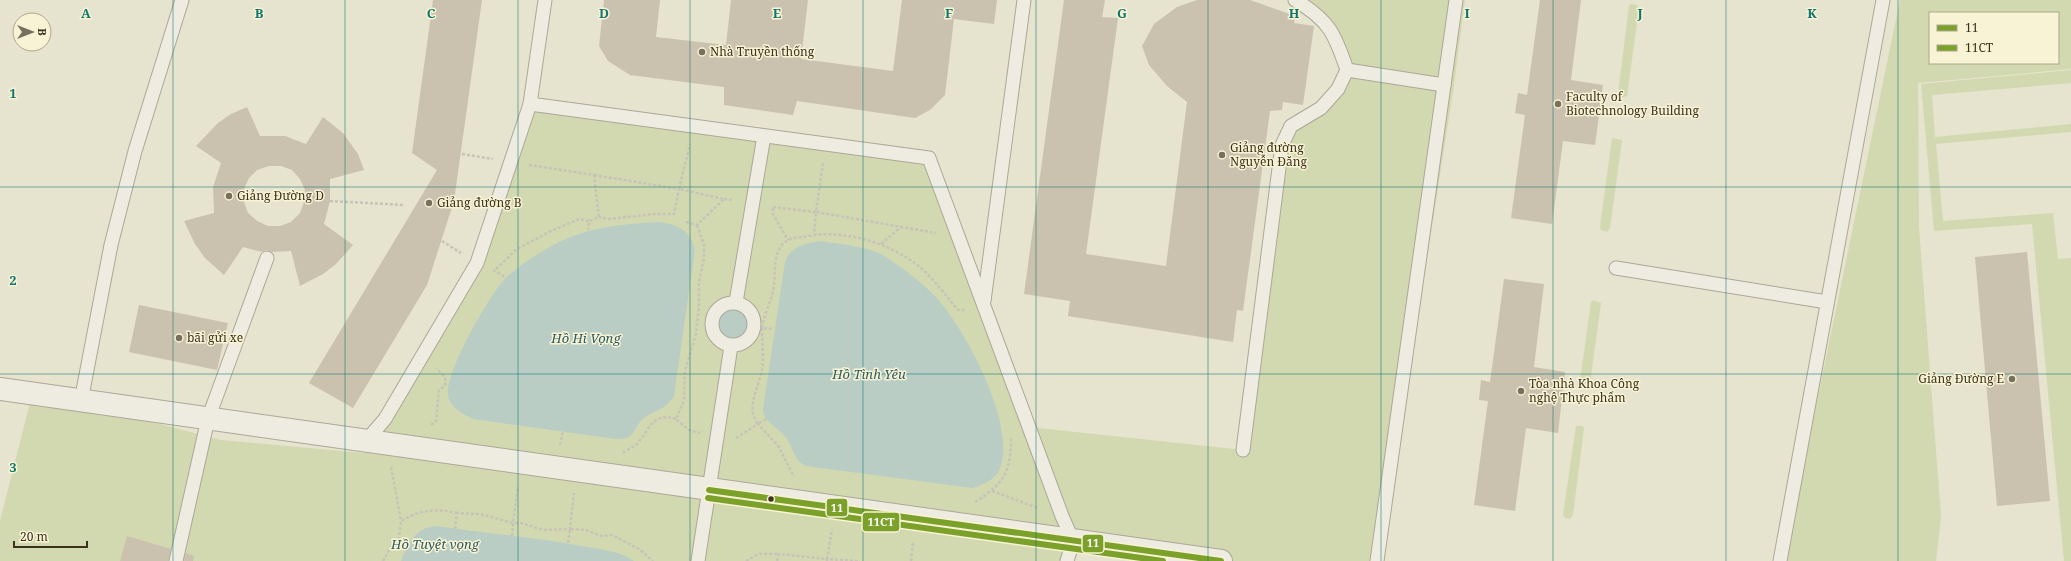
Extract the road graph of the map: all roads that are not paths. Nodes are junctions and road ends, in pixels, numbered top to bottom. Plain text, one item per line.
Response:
1 (182, 0) edge
2 (545, 0) edge
3 (1024, 0) edge
4 (1295, 0) edge
5 (1456, 0) edge
6 (1883, 0) edge
7 (1346, 70) junction
8 (1444, 86) junction
9 (530, 104) junction
10 (764, 136) junction
11 (267, 258) dead end
12 (1616, 268) dead end
13 (736, 302) junction
14 (1827, 302) junction
15 (983, 303) junction
16 (731, 346) junction
17 (0, 389) edge
18 (81, 401) junction
19 (208, 419) junction
20 (366, 441) junction
21 (1243, 450) dead end
22 (709, 490) junction
23 (1070, 551) edge
24 (176, 561) edge
25 (698, 561) edge
26 (1221, 561) edge
27 (1377, 561) edge
28 (1780, 561) edge

1 - 18 lane
2 - 9 lane
3 - 15 lane
4 - 7 lane
5 - 8 lane
6 - 14 lane
7 - 8 lane
7 - 21 lane
8 - 27 lane
9 - 10 lane
9 - 20 lane
10 - 13 lane
10 - 15 lane
11 - 19 lane
12 - 14 lane
13 - 16 lane
13 - 16 lane
14 - 28 lane
15 - 23 lane
16 - 22 lane
17 - 18 street
18 - 19 street
19 - 20 street
19 - 24 lane
20 - 22 street
22 - 23 street
22 - 25 lane
23 - 26 street

